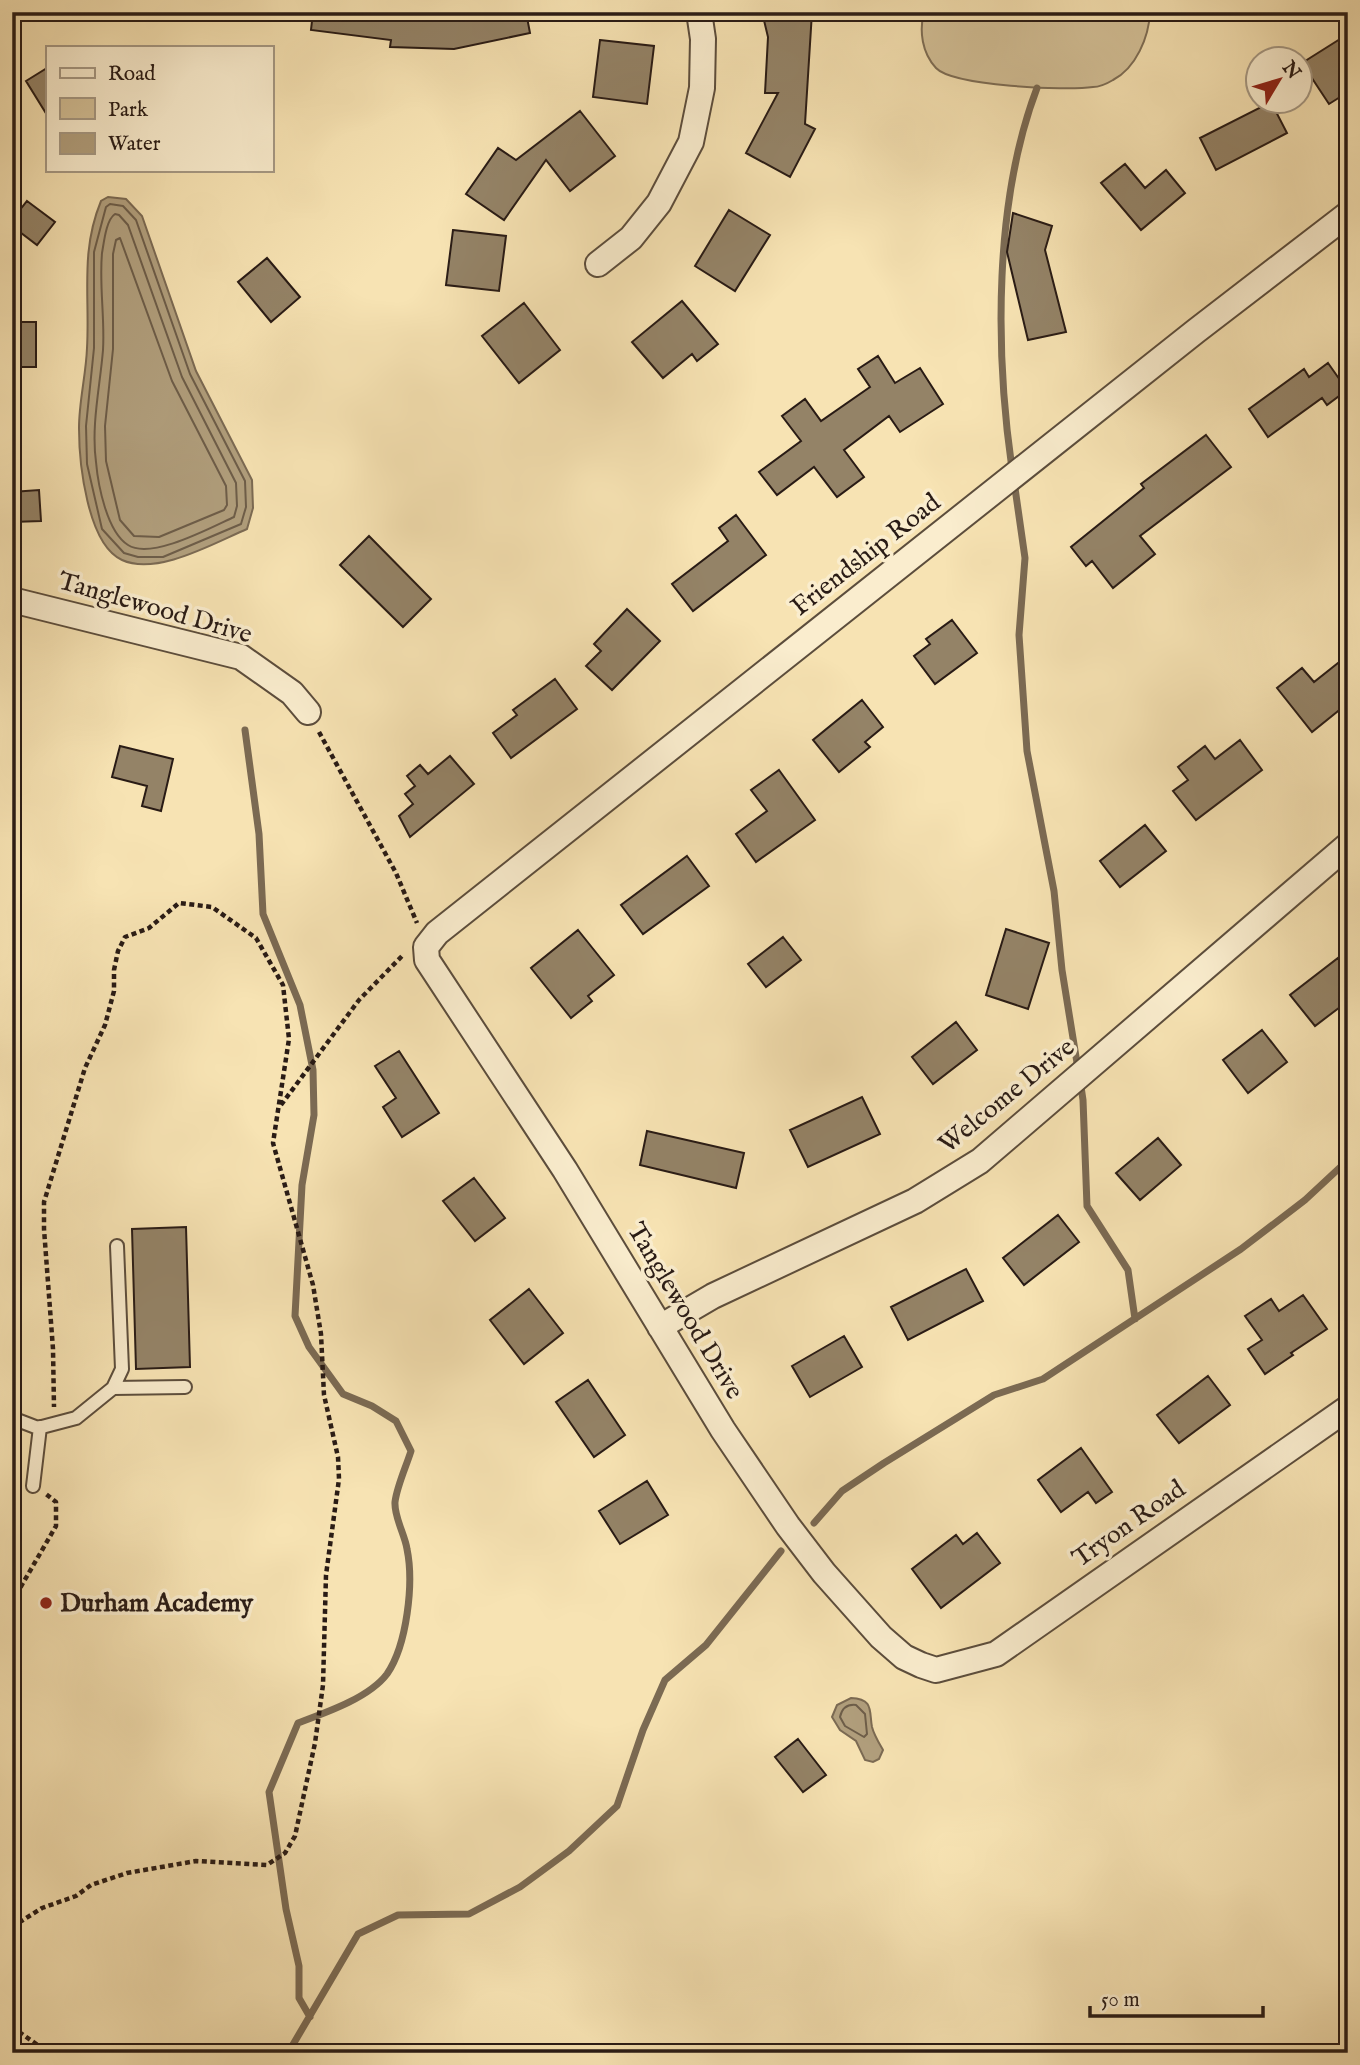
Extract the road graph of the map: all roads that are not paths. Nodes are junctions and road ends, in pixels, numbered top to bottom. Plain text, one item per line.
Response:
1 (699, 12) edge
2 (1348, 214) edge
3 (598, 264) dead end
4 (12, 600) edge
5 (308, 712) road end
6 (1348, 845) edge
7 (426, 947) joint
8 (117, 1246) dead end
9 (660, 1327) junction
10 (185, 1387) dead end
11 (113, 1388) junction
12 (1348, 1408) edge
13 (12, 1418) edge
14 (42, 1427) junction
15 (33, 1486) road end
16 (936, 1670) joint

1 - 3 street
2 - 7 street, Friendship Road
4 - 5 street, Tanglewood Drive
6 - 9 street, Welcome Drive
7 - 9 street, Tanglewood Drive
8 - 11 lane
9 - 16 street, Tanglewood Drive
10 - 11 lane
11 - 14 lane
12 - 16 street, Tryon Road
13 - 14 lane
14 - 15 lane

